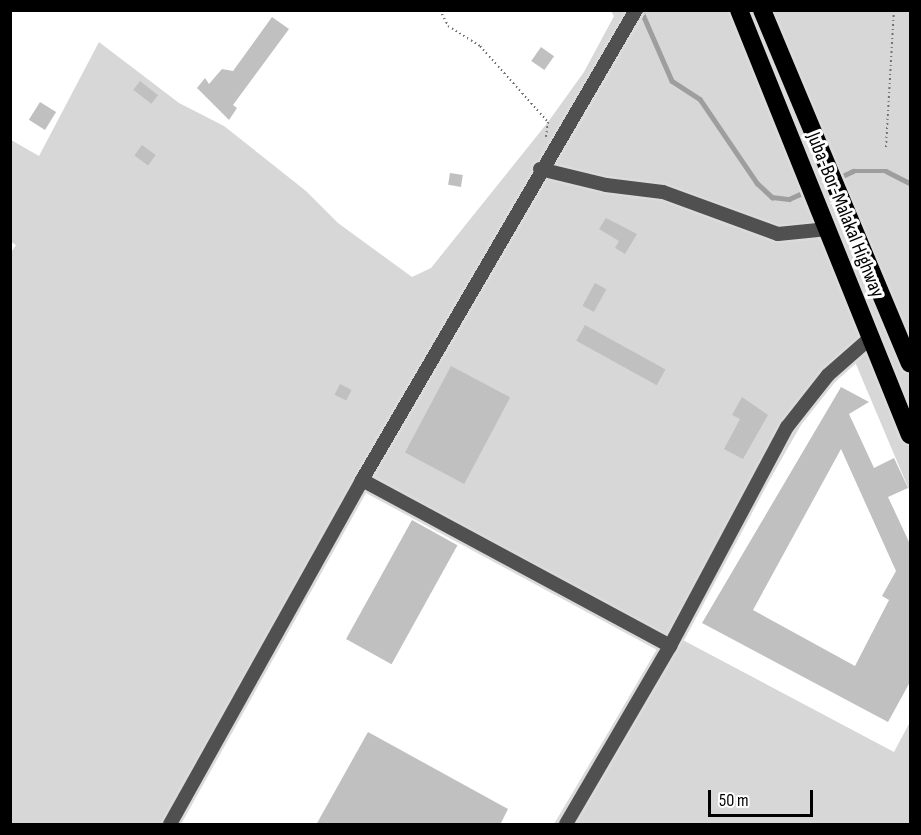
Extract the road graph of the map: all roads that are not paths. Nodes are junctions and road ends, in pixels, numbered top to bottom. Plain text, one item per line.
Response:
1 (636, 10) edge
2 (739, 10) edge
3 (762, 10) edge
4 (540, 169) junction
5 (825, 221) junction
6 (870, 339) junction
7 (910, 363) edge
8 (910, 435) edge
9 (362, 480) junction
10 (670, 646) junction
11 (170, 825) edge
12 (566, 825) edge

1 - 4 street
2 - 5 highway, Juba-Bor-Malakal Highway
3 - 7 highway, Juba-Bor-Malakal Highway
4 - 5 street
4 - 9 street
5 - 6 highway, Juba-Bor-Malakal Highway
6 - 8 highway, Juba-Bor-Malakal Highway
6 - 10 street
9 - 10 street
9 - 11 street
10 - 12 street

